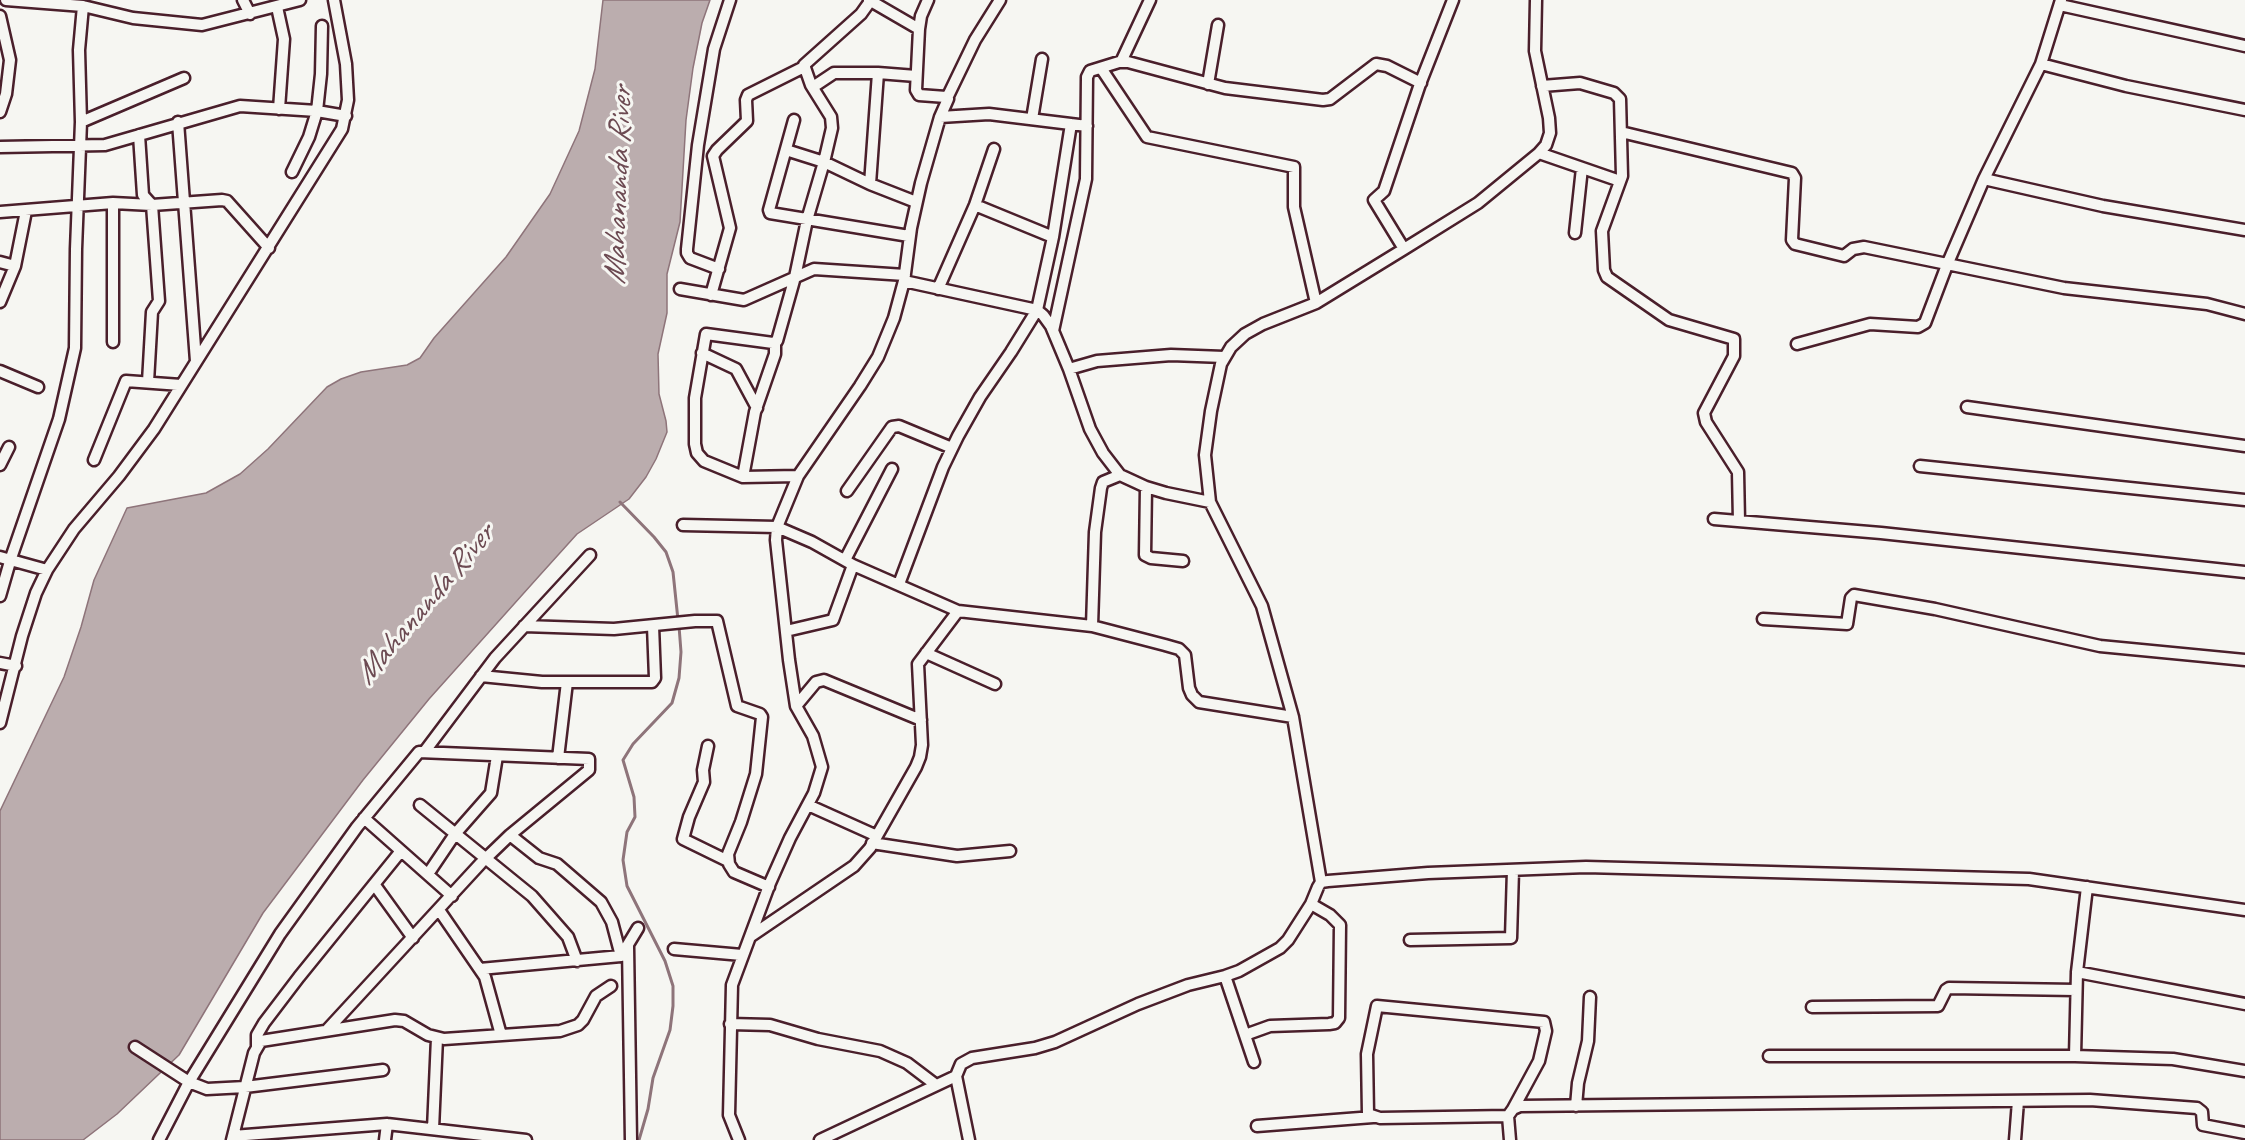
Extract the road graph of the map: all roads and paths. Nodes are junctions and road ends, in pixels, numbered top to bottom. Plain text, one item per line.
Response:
1 (6, 0) edge
2 (243, 0) edge
3 (300, 0) edge
4 (334, 0) edge
5 (730, 0) edge
6 (870, 0) edge
7 (928, 0) edge
8 (1000, 0) edge
9 (1150, 0) edge
10 (1453, 0) edge
11 (1536, 0) edge
12 (2061, 2) edge
13 (269, 5) edge
14 (83, 6) junction
15 (250, 14) junction
16 (0, 16) edge
17 (1218, 25) dead end
18 (322, 26) dead end
19 (919, 29) junction
20 (2245, 46) edge
21 (1042, 59) dead end
22 (1121, 62) junction
23 (2041, 64) junction
24 (804, 67) junction
25 (1101, 68) junction
26 (878, 73) junction
27 (916, 76) junction
28 (184, 78) dead end
29 (1421, 83) junction
30 (1208, 84) junction
31 (1542, 86) junction
32 (813, 87) junction
33 (947, 98) junction
34 (279, 109) junction
35 (2245, 110) edge
36 (317, 111) junction
37 (0, 112) edge
38 (346, 116) junction
39 (940, 117) junction
40 (794, 120) dead end
41 (1032, 120) junction
42 (81, 122) junction
43 (178, 122) junction
44 (1071, 124) junction
45 (1088, 126) junction
46 (1621, 132) junction
47 (139, 135) junction
48 (79, 144) junction
49 (0, 147) edge
50 (994, 149) dead end
51 (786, 150) junction
52 (1539, 153) junction
53 (825, 162) junction
54 (1582, 168) junction
55 (292, 172) dead end
56 (1984, 179) junction
57 (1620, 181) junction
58 (870, 184) junction
59 (184, 202) junction
60 (916, 202) junction
61 (113, 203) junction
62 (152, 205) junction
63 (975, 206) junction
64 (78, 207) junction
65 (26, 211) junction
66 (0, 212) edge
67 (807, 220) junction
68 (2245, 230) edge
69 (1575, 233) dead end
70 (909, 236) junction
71 (1053, 237) junction
72 (269, 248) junction
73 (1404, 249) junction
74 (0, 262) edge
75 (1947, 265) junction
76 (15, 266) junction
77 (719, 268) junction
78 (795, 277) junction
79 (904, 278) junction
80 (680, 289) dead end
81 (938, 289) junction
82 (711, 295) junction
83 (0, 302) edge
84 (1316, 303) junction
85 (1037, 310) junction
86 (2245, 314) edge
87 (1053, 331) junction
88 (112, 342) dead end
89 (775, 343) junction
90 (1797, 344) dead end
91 (702, 353) junction
92 (1224, 357) junction
93 (196, 361) junction
94 (1070, 369) junction
95 (1, 372) edge
96 (148, 382) junction
97 (181, 385) junction
98 (38, 387) dead end
99 (1967, 407) dead end
100 (756, 408) junction
101 (2245, 446) edge
102 (9, 447) dead end
103 (952, 448) junction
104 (94, 460) dead end
105 (0, 465) edge
106 (1920, 466) dead end
107 (892, 469) dead end
108 (1120, 475) junction
109 (798, 476) junction
110 (742, 477) junction
111 (1146, 487) junction
112 (847, 491) dead end
113 (2245, 500) edge
114 (1210, 502) junction
115 (1714, 519) dead end
116 (1739, 521) junction
117 (682, 525) dead end
118 (777, 527) junction
119 (590, 555) dead end
120 (5, 557) edge
121 (1183, 561) dead end
122 (849, 562) junction
123 (47, 570) junction
124 (2245, 572) edge
125 (899, 584) junction
126 (0, 596) edge
127 (958, 610) junction
128 (1763, 619) dead end
129 (524, 626) junction
130 (653, 626) junction
131 (1092, 626) junction
132 (786, 631) junction
133 (926, 653) junction
134 (2245, 660) edge
135 (0, 663) edge
136 (16, 666) junction
137 (481, 676) junction
138 (567, 682) junction
139 (995, 684) dead end
140 (796, 706) junction
141 (1293, 717) junction
142 (921, 720) junction
143 (0, 723) edge
144 (708, 746) dead end
145 (425, 751) junction
146 (497, 756) junction
147 (558, 758) junction
148 (420, 805) dead end
149 (808, 805) junction
150 (364, 818) junction
151 (455, 834) junction
152 (510, 835) junction
153 (875, 839) junction
154 (1010, 850) dead end
155 (401, 851) junction
156 (486, 859) junction
157 (728, 861) junction
158 (1513, 870) junction
159 (428, 874) junction
160 (1321, 882) junction
161 (374, 884) junction
162 (2087, 886) junction
163 (769, 887) junction
164 (452, 896) junction
165 (1311, 904) junction
166 (440, 910) junction
167 (2245, 910) edge
168 (638, 928) dead end
169 (751, 937) junction
170 (413, 938) junction
171 (1410, 940) dead end
172 (628, 946) junction
173 (674, 949) dead end
174 (621, 956) junction
175 (742, 956) junction
176 (577, 961) junction
177 (480, 969) junction
178 (2077, 972) junction
179 (1225, 976) junction
180 (611, 986) dead end
181 (2076, 990) junction
182 (1590, 997) dead end
183 (2245, 1004) edge
184 (1812, 1007) dead end
185 (730, 1024) junction
186 (327, 1030) junction
187 (501, 1035) junction
188 (1245, 1035) junction
189 (437, 1038) junction
190 (257, 1046) junction
191 (135, 1047) dead end
192 (1769, 1056) dead end
193 (2075, 1056) junction
194 (1254, 1062) dead end
195 (383, 1070) dead end
196 (2245, 1071) edge
197 (956, 1076) junction
198 (189, 1082) junction
199 (936, 1085) junction
200 (245, 1087) junction
201 (2018, 1101) junction
202 (1576, 1106) junction
203 (1511, 1112) junction
204 (1373, 1117) junction
205 (387, 1124) junction
206 (1257, 1126) dead end
207 (434, 1129) junction
208 (2245, 1133) edge
209 (233, 1138) edge
210 (159, 1140) edge
211 (385, 1140) edge
212 (526, 1140) edge
213 (631, 1140) edge
214 (739, 1140) edge
215 (820, 1140) edge
216 (969, 1140) edge
217 (1510, 1140) edge
218 (2015, 1140) edge

1 - 14 street
2 - 15 street
3 - 13 street
4 - 38 street
5 - 77 street
6 - 19 street
6 - 24 street
7 - 19 street
8 - 33 street
9 - 22 street
10 - 29 street
11 - 31 street
12 - 20 street
12 - 23 street
13 - 15 street
13 - 34 street
14 - 15 street
14 - 42 street
16 - 37 street
17 - 30 street
18 - 36 street
19 - 27 street
21 - 41 street
22 - 25 street
22 - 30 street
23 - 35 street
23 - 56 street
24 - 32 street
24 - 77 street
25 - 45 street
25 - 84 street
26 - 27 street
26 - 32 street
26 - 58 street
27 - 33 street
28 - 42 street
29 - 30 street
29 - 73 street
31 - 46 street
31 - 52 street
32 - 53 street
33 - 39 street
34 - 36 street
34 - 43 street
36 - 38 street
36 - 55 street
38 - 72 street
39 - 41 street
39 - 60 street
40 - 51 street
41 - 44 street
42 - 48 street
43 - 47 street
43 - 59 street
44 - 45 street
44 - 71 street
45 - 87 street
46 - 57 street
46 - 75 street
47 - 48 street
47 - 62 street
48 - 49 street
48 - 64 street
50 - 63 street
51 - 53 street
51 - 67 street
52 - 54 street
52 - 73 street
53 - 58 street
53 - 67 street
54 - 57 street
54 - 69 street
56 - 68 street
56 - 75 street
57 - 116 street
58 - 60 street
59 - 62 street
59 - 72 street
59 - 93 street
60 - 70 street
61 - 62 street
61 - 64 street
61 - 88 street
62 - 96 street
63 - 71 street
63 - 81 street
64 - 65 street
64 - 120 street
65 - 66 street
65 - 76 street
67 - 70 street
67 - 78 street
70 - 79 street
71 - 85 street
72 - 93 street
73 - 84 street
74 - 76 street
75 - 86 street
75 - 90 street
76 - 83 street
77 - 82 street
78 - 79 street
78 - 82 street
78 - 89 street
79 - 81 street
79 - 109 street
80 - 82 street
81 - 85 street
84 - 92 street
85 - 87 street
85 - 103 street
87 - 94 street
89 - 91 street
89 - 100 street
91 - 100 street
91 - 110 street
92 - 94 street
92 - 114 street
93 - 97 street
94 - 108 street
95 - 98 street
96 - 97 street
96 - 104 street
97 - 123 street
99 - 101 street
100 - 110 street
102 - 105 street
103 - 112 street
103 - 125 street
106 - 113 street
107 - 122 street
108 - 111 street
108 - 131 street
109 - 110 street
109 - 118 street
111 - 114 street
111 - 121 street
114 - 141 street
115 - 116 street
116 - 124 street
117 - 118 street
118 - 122 street
118 - 132 street
119 - 129 street
120 - 123 street
120 - 126 street
122 - 125 street
122 - 132 street
123 - 136 street
125 - 127 street
127 - 131 street
127 - 133 street
128 - 134 street
129 - 130 street
129 - 137 street
130 - 138 street
130 - 157 street
131 - 141 street
132 - 140 street
133 - 139 street
133 - 142 street
135 - 136 street
136 - 143 street
137 - 138 street
137 - 145 street
138 - 147 street
140 - 142 street
140 - 149 street
141 - 160 street
142 - 153 street
144 - 157 street
145 - 146 street
145 - 150 street
146 - 147 street
146 - 151 street
147 - 152 street
148 - 151 street
149 - 153 street
149 - 163 street
150 - 155 street
150 - 198 street
151 - 156 street
151 - 159 street
152 - 156 street
152 - 174 street
153 - 154 street
153 - 169 street
155 - 159 street
155 - 161 street
156 - 164 street
156 - 176 street
157 - 163 street
158 - 160 street
158 - 162 street
158 - 171 street
159 - 164 street
160 - 165 street
161 - 170 street
161 - 190 street
162 - 167 street
162 - 178 street
163 - 169 street
164 - 166 street
165 - 179 street
165 - 188 street
166 - 170 street
166 - 177 street
168 - 172 street
169 - 175 street
170 - 186 street
172 - 174 street
172 - 213 street
173 - 175 street
174 - 176 street
175 - 185 street
176 - 177 street
177 - 187 street
178 - 181 street
178 - 183 street
179 - 188 street
179 - 197 street
180 - 187 street
181 - 184 street
181 - 193 street
182 - 202 street
185 - 199 street
185 - 214 street
186 - 189 street
186 - 190 street
187 - 189 street
188 - 194 street
189 - 207 street
190 - 200 street
191 - 198 street
192 - 193 street
193 - 196 street
195 - 200 street
197 - 199 street
197 - 216 street
198 - 200 street
198 - 210 street
199 - 215 street
200 - 209 street
201 - 202 street
201 - 208 street
201 - 218 street
202 - 203 street
203 - 204 street
203 - 204 street
203 - 217 street
204 - 206 street
205 - 207 street
205 - 209 street
205 - 211 street
207 - 212 street

